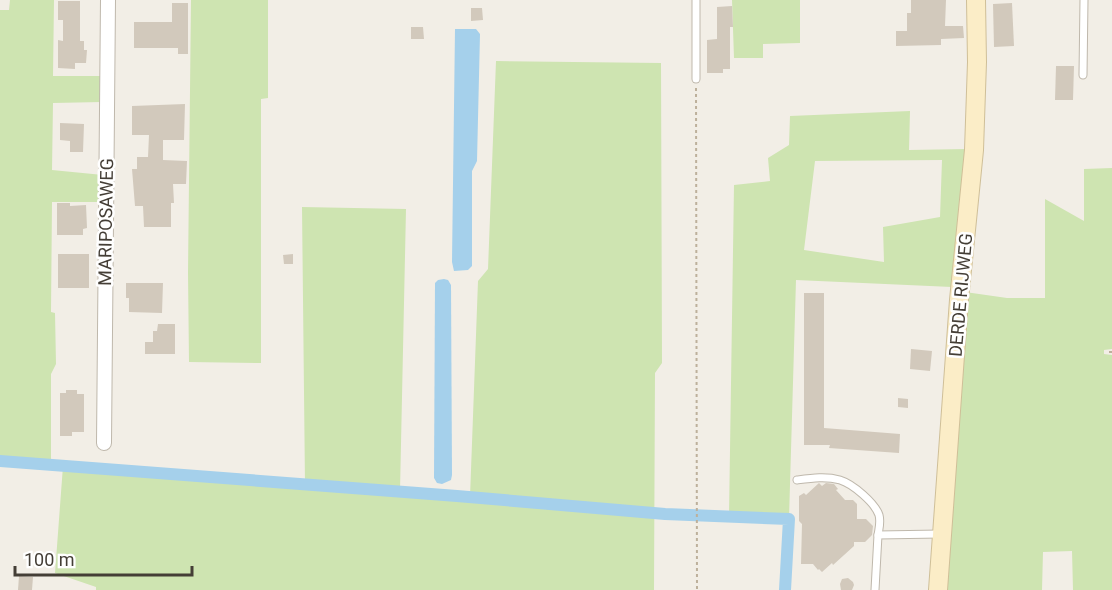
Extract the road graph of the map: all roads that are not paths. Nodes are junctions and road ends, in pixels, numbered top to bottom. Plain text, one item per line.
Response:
1 (108, 0) edge
2 (696, 0) edge
3 (976, 0) edge
4 (1084, 0) edge
5 (1083, 75) dead end
6 (696, 79) road end
7 (104, 443) dead end
8 (797, 480) dead end
9 (878, 534) junction
10 (942, 534) junction
11 (875, 590) edge
12 (938, 590) edge

1 - 7 street, MARIPOSAWEG
2 - 6 lane
3 - 10 street, DERDE RIJWEG
4 - 5 lane
8 - 9 lane
9 - 10 lane
9 - 11 lane
10 - 12 street, DERDE RIJWEG

